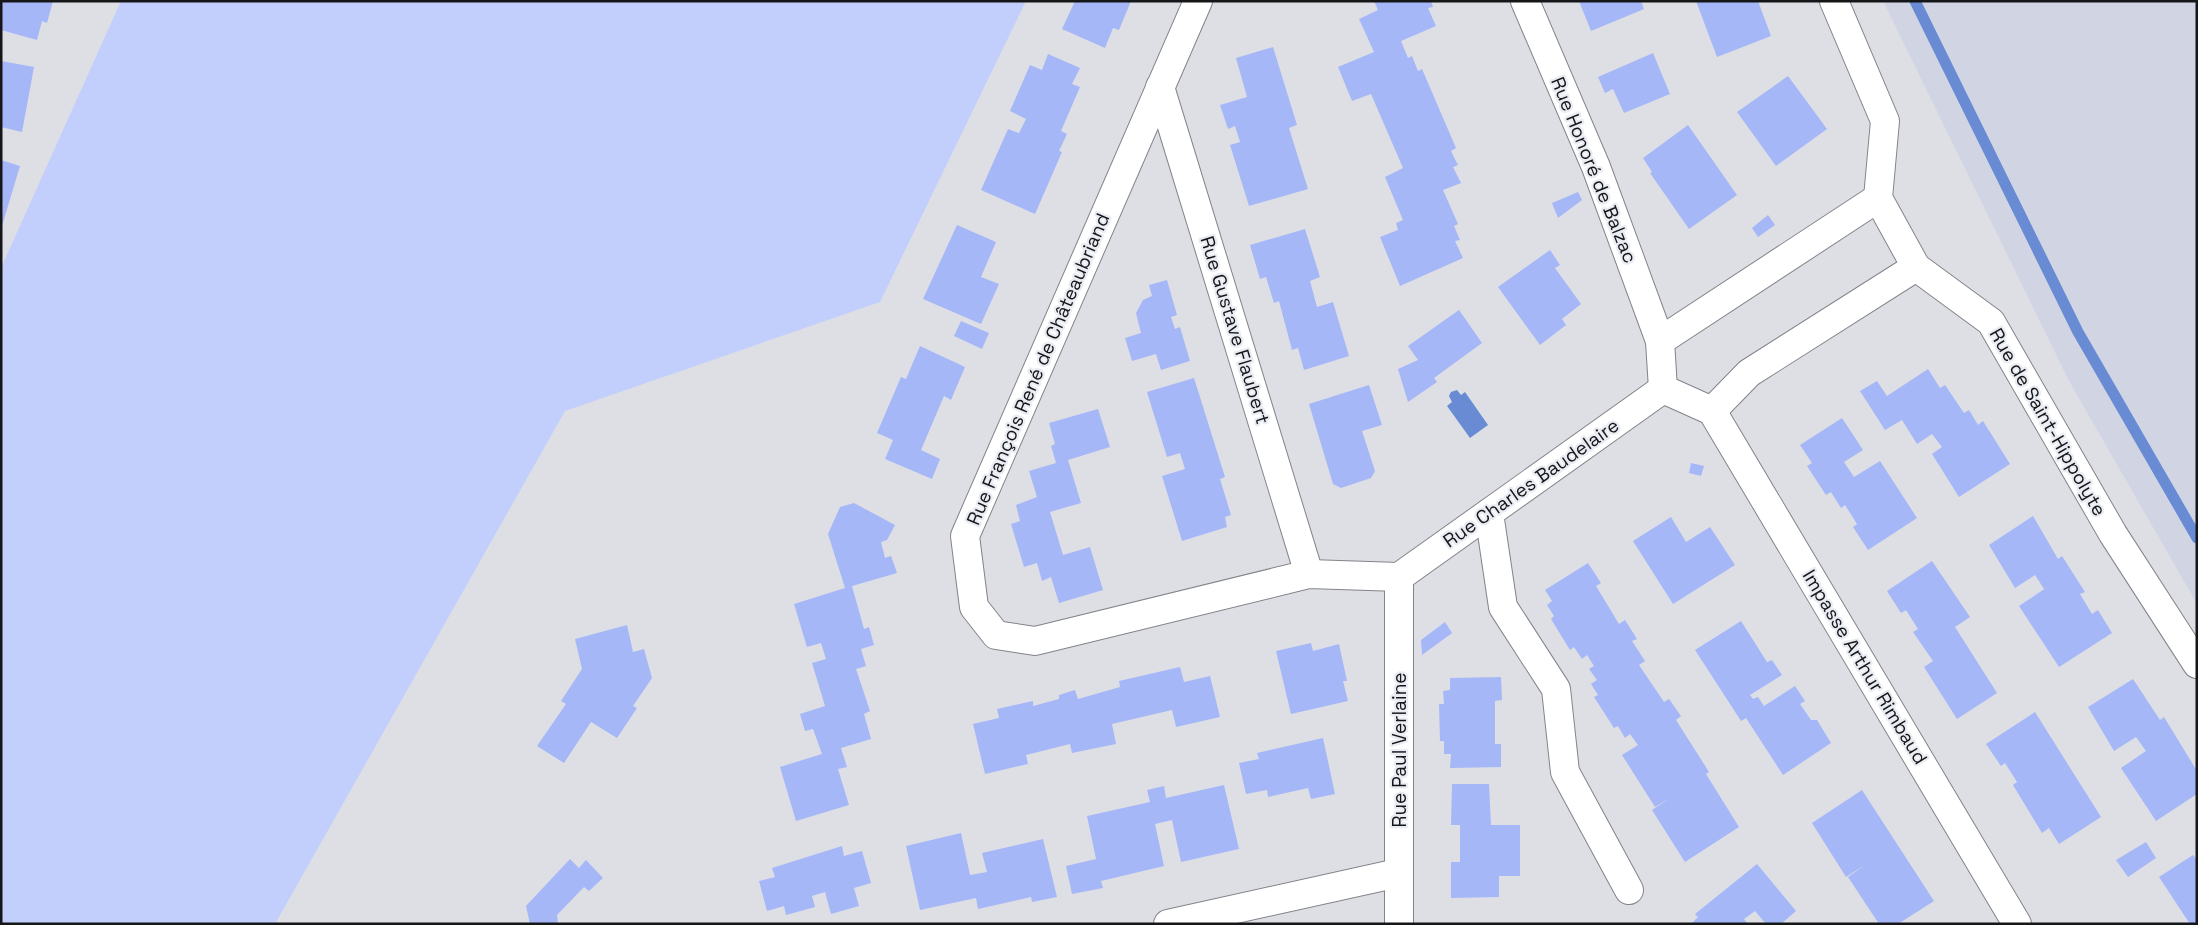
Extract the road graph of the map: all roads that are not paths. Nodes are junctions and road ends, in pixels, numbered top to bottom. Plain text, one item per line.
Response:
1 (1198, 1) edge
2 (1525, 1) edge
3 (1834, 1) edge
4 (1160, 87) junction
5 (1878, 198) junction
6 (1916, 267) junction
7 (1660, 341) junction
8 (1664, 389) junction
9 (1712, 411) junction
10 (1489, 513) junction
11 (1309, 574) junction
12 (1399, 576) junction
13 (2197, 664) edge
14 (1398, 873) junction
15 (1629, 890) dead end
16 (1168, 924) edge
17 (1399, 924) edge
18 (2017, 924) edge

1 - 4 street, Rue François René de Châteaubriand
2 - 7 street, Rue Honoré de Balzac
3 - 5 street
4 - 11 street, Rue Gustave Flaubert
4 - 11 street, Rue François René de Châteaubriand
5 - 6 street, Rue de Saint-Hippolyte
5 - 7 street
6 - 9 street
6 - 13 street, Rue de Saint-Hippolyte
7 - 8 street
8 - 9 street
8 - 10 street, Rue Charles Baudelaire
9 - 18 street, Impasse Arthur Rimbaud
10 - 12 street, Rue Charles Baudelaire
10 - 15 street
11 - 12 street, Rue François René de Châteaubriand
12 - 14 street, Rue Paul Verlaine
14 - 16 street
14 - 17 street, Rue Paul Verlaine

